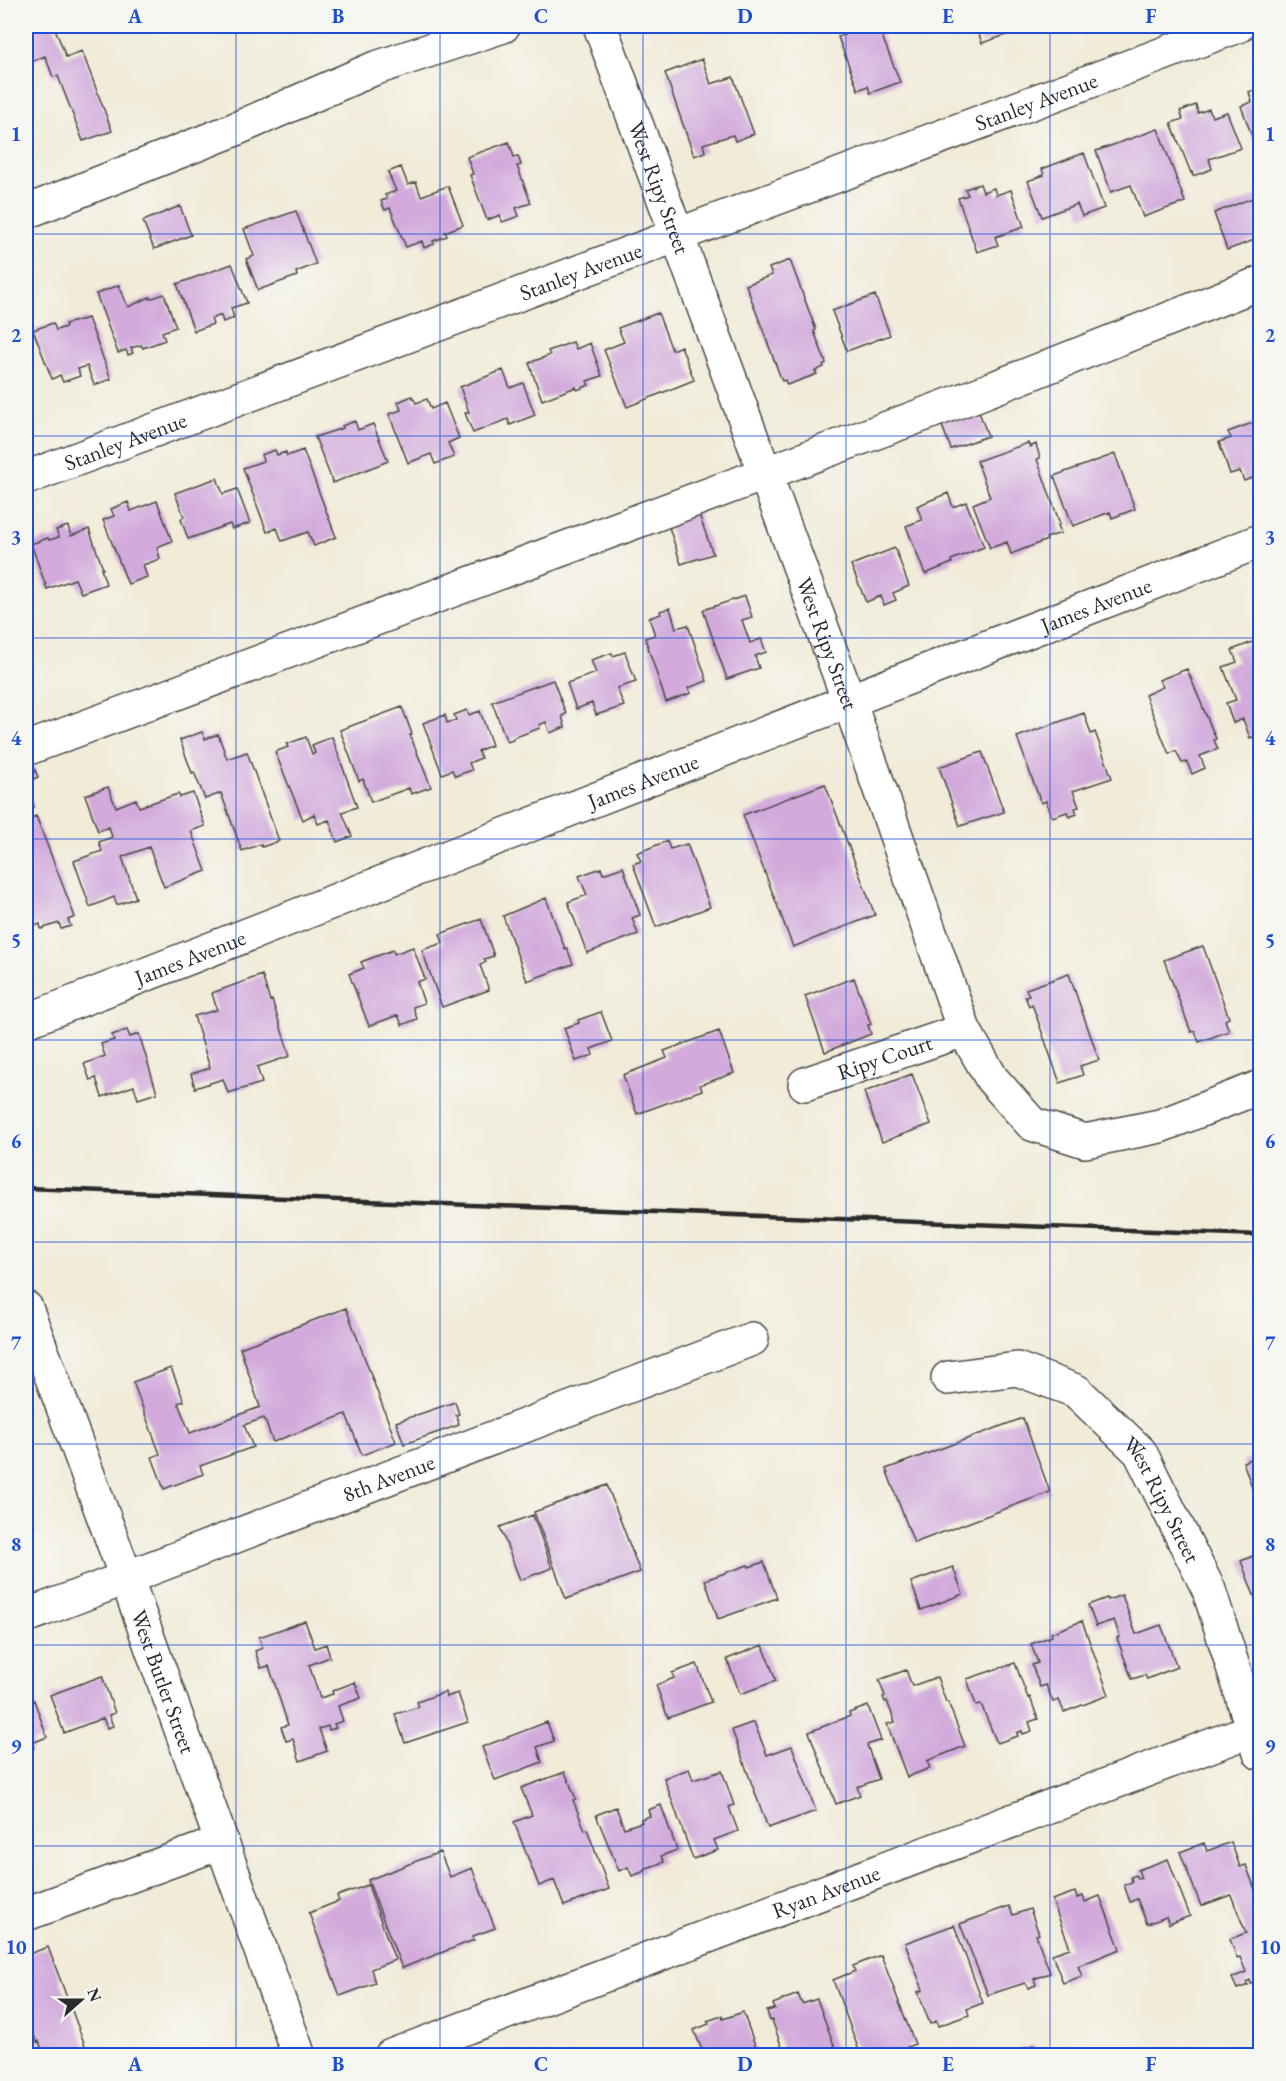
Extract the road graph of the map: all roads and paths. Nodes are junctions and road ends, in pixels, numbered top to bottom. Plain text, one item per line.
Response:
1 (503, 26) edge
2 (600, 26) edge
3 (1238, 26) edge
4 (26, 212) edge
5 (678, 235) junction
6 (1260, 284) edge
7 (766, 473) junction
8 (26, 478) edge
9 (1260, 541) edge
10 (849, 701) junction
11 (26, 749) edge
12 (26, 1021) edge
13 (964, 1030) junction
14 (805, 1084) dead end
15 (1260, 1087) edge
16 (26, 1308) edge
17 (752, 1339) dead end
18 (948, 1378) dead end
19 (126, 1577) junction
20 (26, 1616) edge
21 (1258, 1737) edge
22 (222, 1842) junction
23 (26, 1914) edge
24 (299, 2055) edge
25 (391, 2055) edge

1 - 4 street
2 - 5 street, West Ripy Street
3 - 5 street, Stanley Avenue
5 - 7 street, West Ripy Street
5 - 8 street, Stanley Avenue
6 - 7 street
7 - 10 street, West Ripy Street
7 - 11 street
9 - 10 street, James Avenue
10 - 12 street, James Avenue
10 - 13 street, West Ripy Street
13 - 14 street, Ripy Court
13 - 15 street, West Ripy Street
16 - 19 street, West Butler Street
17 - 19 street, 8th Avenue
18 - 21 street, West Ripy Street
19 - 20 street, 8th Avenue
19 - 22 street, West Butler Street
21 - 25 street, Ryan Avenue
22 - 23 street
22 - 24 street, West Butler Street

